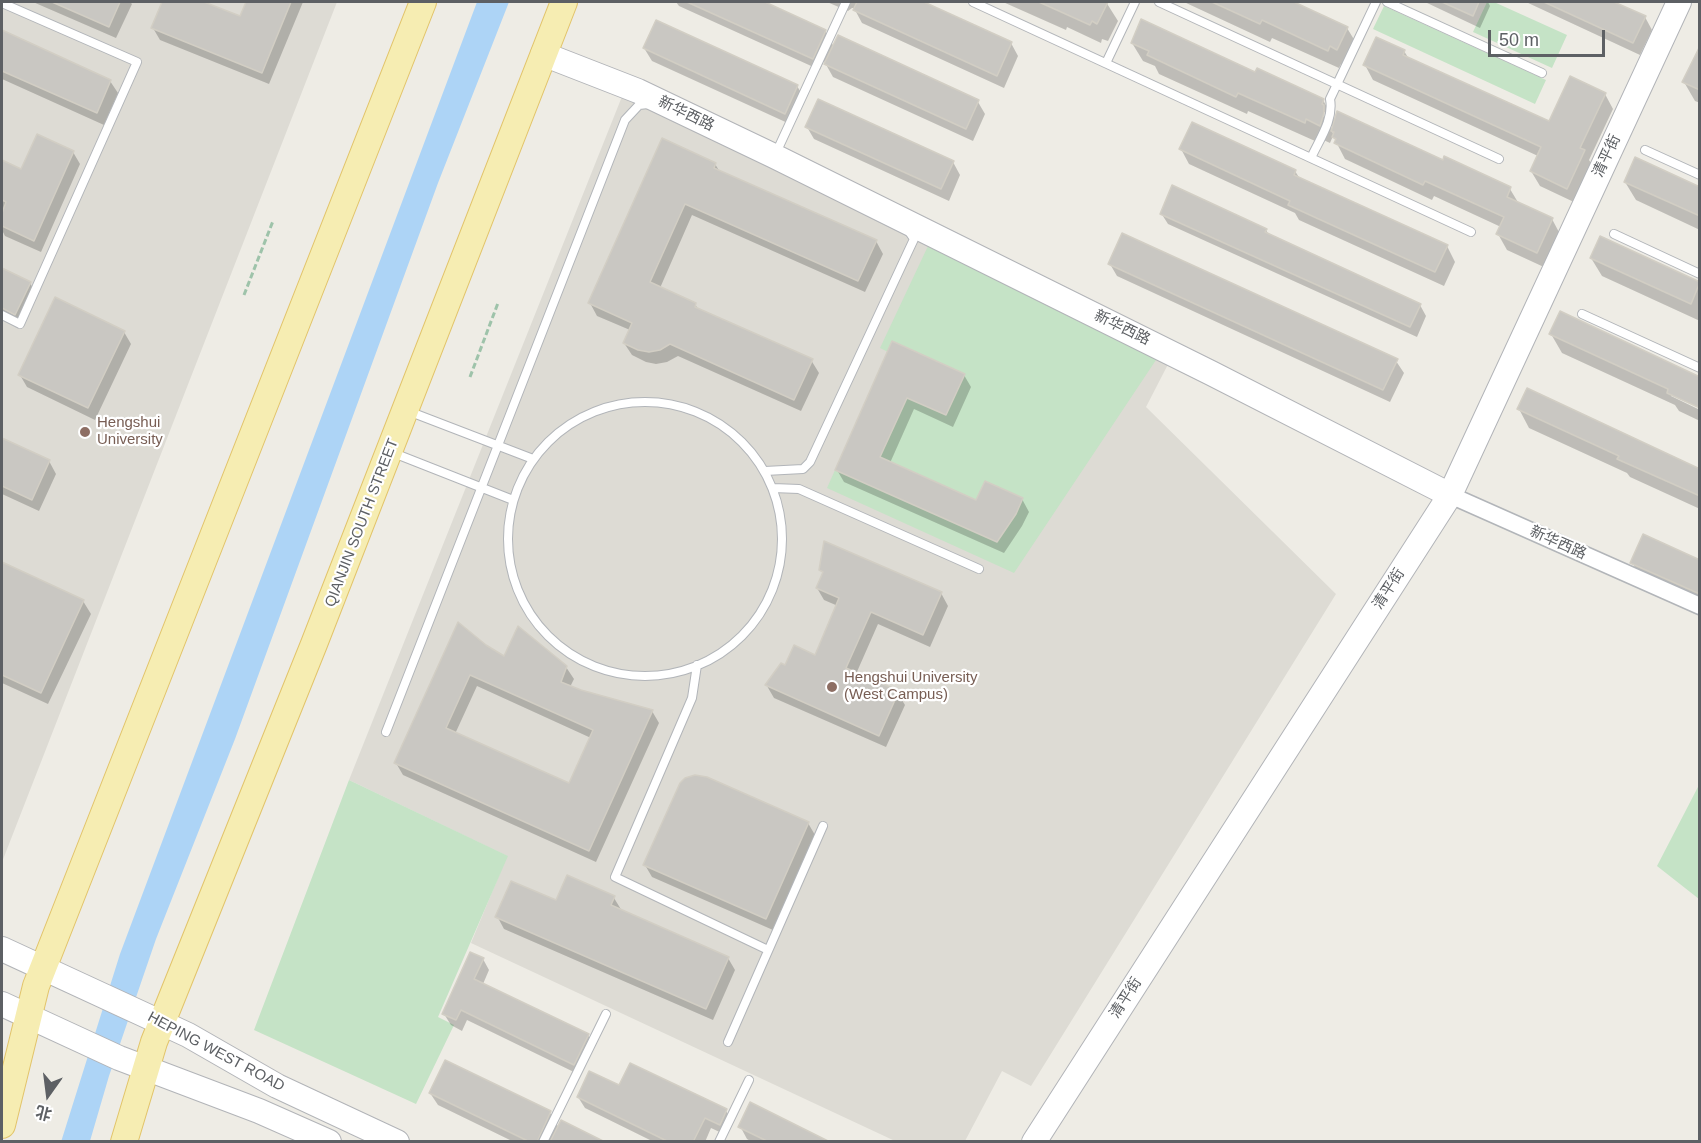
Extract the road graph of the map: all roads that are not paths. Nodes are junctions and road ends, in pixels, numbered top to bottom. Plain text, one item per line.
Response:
1 (423, 2) edge
2 (564, 2) edge
3 (846, 2) edge
4 (973, 2) edge
5 (1135, 2) edge
6 (1159, 2) edge
7 (1376, 2) edge
8 (1387, 2) edge
9 (1679, 2) edge
10 (2, 3) edge
11 (543, 54) junction
12 (1106, 63) junction
13 (1542, 73) dead end
14 (1338, 84) junction
15 (1645, 150) dead end
16 (774, 156) junction
17 (1311, 158) junction
18 (1499, 159) dead end
19 (1700, 175) edge
20 (1471, 232) dead end
21 (1614, 234) dead end
22 (1700, 274) edge
23 (1582, 314) dead end
24 (2, 315) edge
25 (1700, 368) edge
26 (405, 410) junction
27 (498, 446) junction
28 (389, 452) junction
29 (533, 459) junction
30 (765, 471) junction
31 (482, 488) junction
32 (773, 488) junction
33 (1450, 495) junction
34 (513, 500) junction
35 (978, 569) dead end
36 (1700, 606) edge
37 (697, 665) junction
38 (386, 732) dead end
39 (823, 826) dead end
40 (2, 949) edge
41 (768, 950) junction
42 (40, 977) junction
43 (2, 1004) edge
44 (606, 1014) dead end
45 (28, 1017) junction
46 (158, 1032) junction
47 (728, 1042) dead end
48 (146, 1069) junction
49 (749, 1080) dead end
50 (2, 1125) edge
51 (124, 1142) edge
52 (329, 1142) edge
53 (397, 1142) edge
54 (543, 1142) edge
55 (719, 1142) edge
56 (1034, 1142) edge

1 - 42 main road
2 - 11 main road, QIANJIN SOUTH STREET
3 - 16 lane
4 - 12 lane
5 - 12 lane
6 - 14 lane
7 - 14 lane
8 - 13 lane
9 - 33 street, 清平街
10 - 24 lane
11 - 16 street, 新华西路
11 - 26 main road, QIANJIN SOUTH STREET
12 - 17 lane
14 - 17 lane
14 - 18 lane
15 - 19 lane
16 - 33 street, 新华西路
17 - 20 lane
21 - 22 lane
23 - 25 lane
26 - 27 lane
26 - 28 main road, QIANJIN SOUTH STREET
27 - 29 lane
27 - 30 lane
27 - 31 lane
28 - 31 lane
28 - 46 main road, QIANJIN SOUTH STREET
29 - 30 lane
29 - 34 lane
30 - 32 lane
31 - 34 lane
31 - 38 lane
32 - 35 lane
32 - 37 lane
33 - 36 street, 新华西路
33 - 56 street, 清平街
34 - 37 lane
37 - 41 lane
39 - 41 lane
40 - 42 street, HEPING WEST ROAD
41 - 47 lane
42 - 45 main road
42 - 46 street, HEPING WEST ROAD
43 - 45 street, HEPING WEST ROAD
44 - 54 lane
45 - 48 street, HEPING WEST ROAD
45 - 50 main road
46 - 48 main road, QIANJIN SOUTH STREET
46 - 53 street, HEPING WEST ROAD
48 - 51 main road, QIANJIN SOUTH STREET
48 - 52 street, HEPING WEST ROAD
49 - 55 lane

